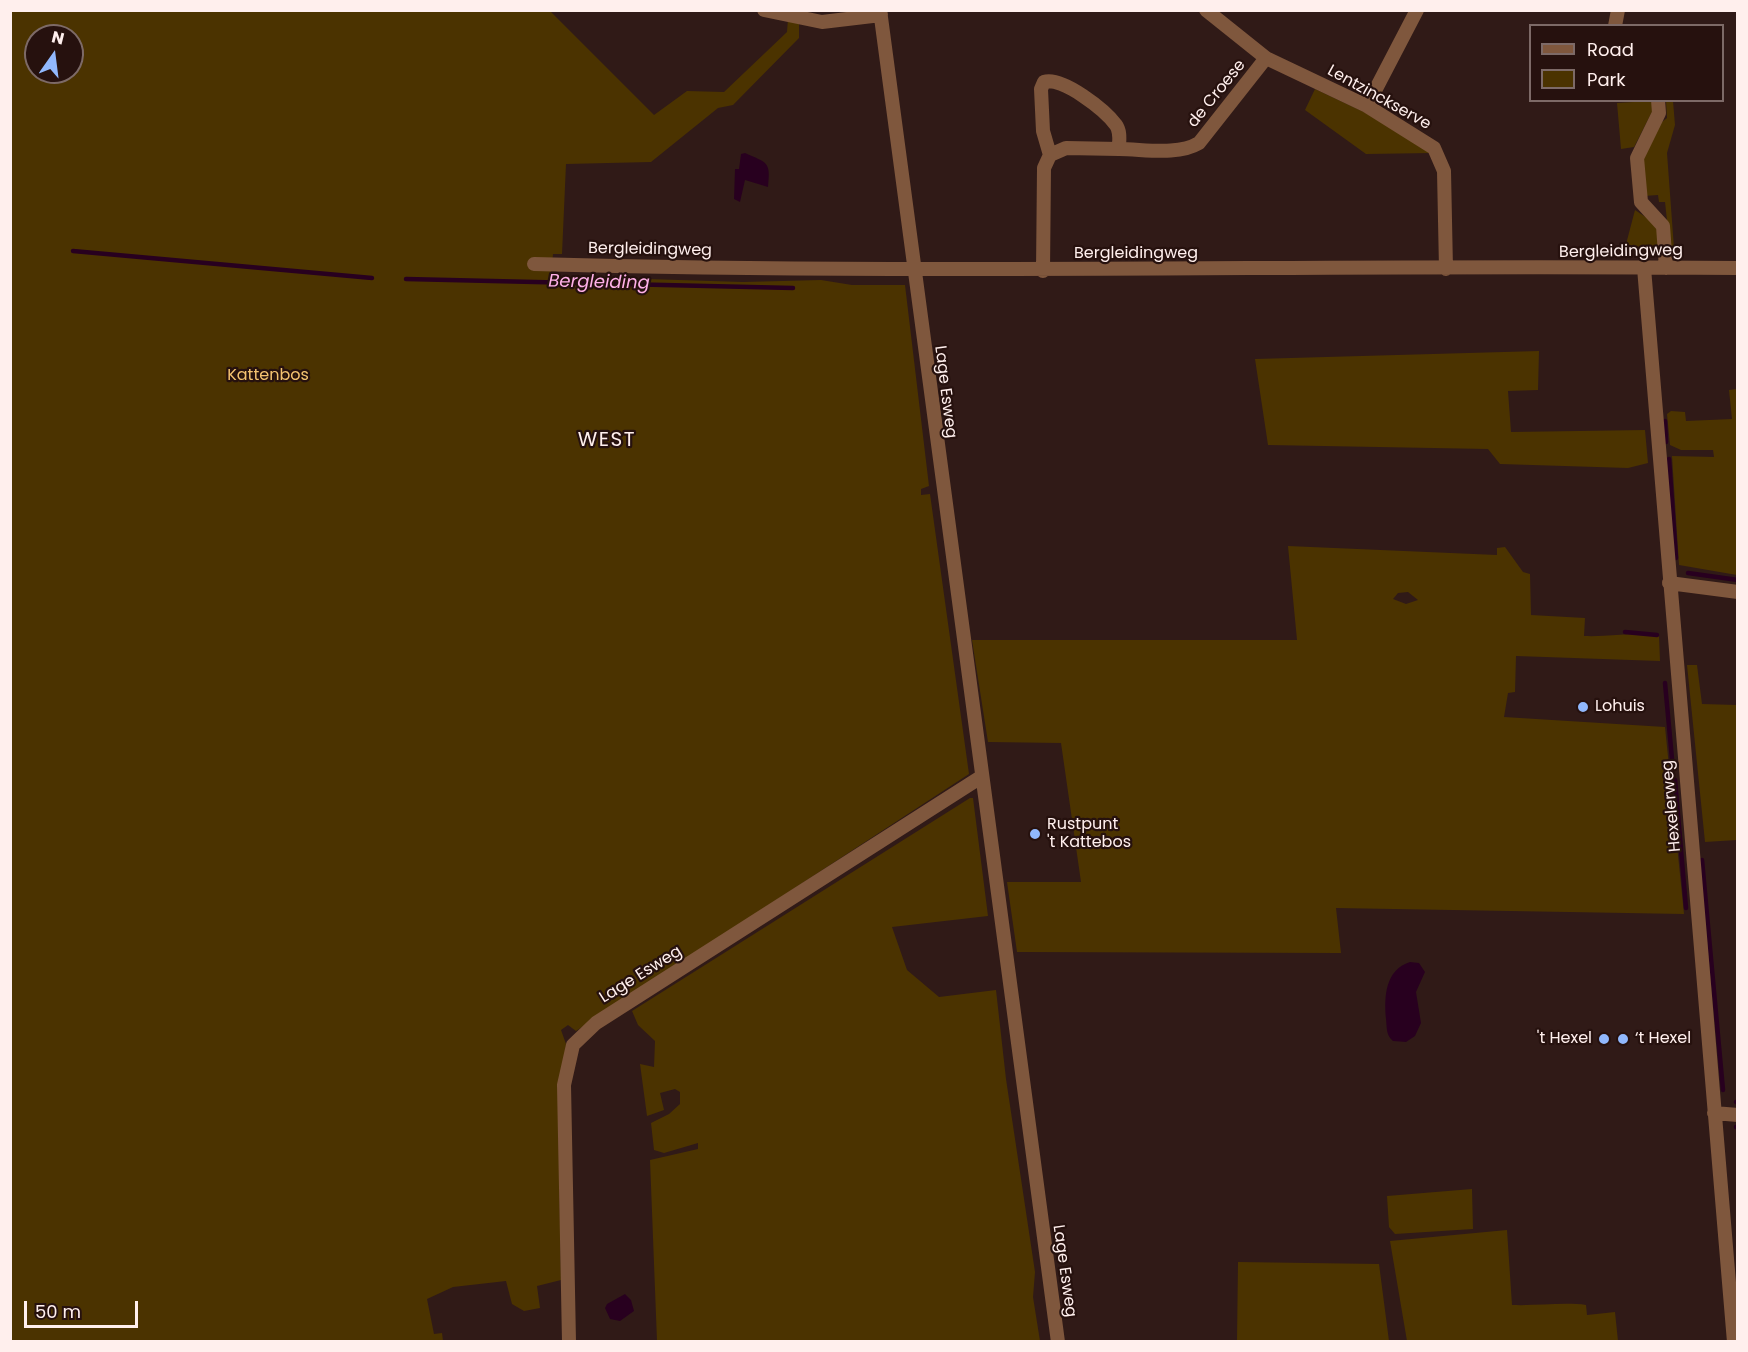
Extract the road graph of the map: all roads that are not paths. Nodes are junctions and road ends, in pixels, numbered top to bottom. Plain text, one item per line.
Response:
1 (764, 10) edge
2 (1206, 10) edge
3 (1417, 10) edge
4 (880, 13) edge
5 (1266, 58) junction
6 (1658, 102) edge
7 (1367, 106) junction
8 (1119, 148) junction
9 (1050, 155) junction
10 (534, 264) dead end
11 (913, 268) junction
12 (1644, 268) junction
13 (1666, 268) junction
14 (1737, 268) edge
15 (1446, 269) junction
16 (1043, 271) junction
17 (1669, 583) junction
18 (1737, 592) edge
19 (981, 777) junction
20 (1714, 1113) junction
21 (1737, 1115) edge
22 (569, 1341) edge
23 (1058, 1341) edge
24 (1734, 1341) edge

1 - 4 street
2 - 5 street, Lentzinckserve
3 - 7 street
4 - 11 street, Lage Esweg
5 - 7 street, Lentzinckserve
5 - 8 street, de Croese
6 - 13 street
7 - 15 street, Lentzinckserve
8 - 9 street, de Croese
8 - 9 street
9 - 16 street
10 - 11 street, Bergleidingweg
11 - 16 street, Bergleidingweg
11 - 19 street, Lage Esweg
12 - 13 street, Bergleidingweg
12 - 15 street, Bergleidingweg
12 - 17 street, Hexelerweg
13 - 14 street, Bergleidingweg
15 - 16 street, Bergleidingweg
17 - 18 street
17 - 20 street, Hexelerweg
19 - 22 street, Lage Esweg
19 - 23 street, Lage Esweg
20 - 21 street
20 - 24 street, Hexelerweg

